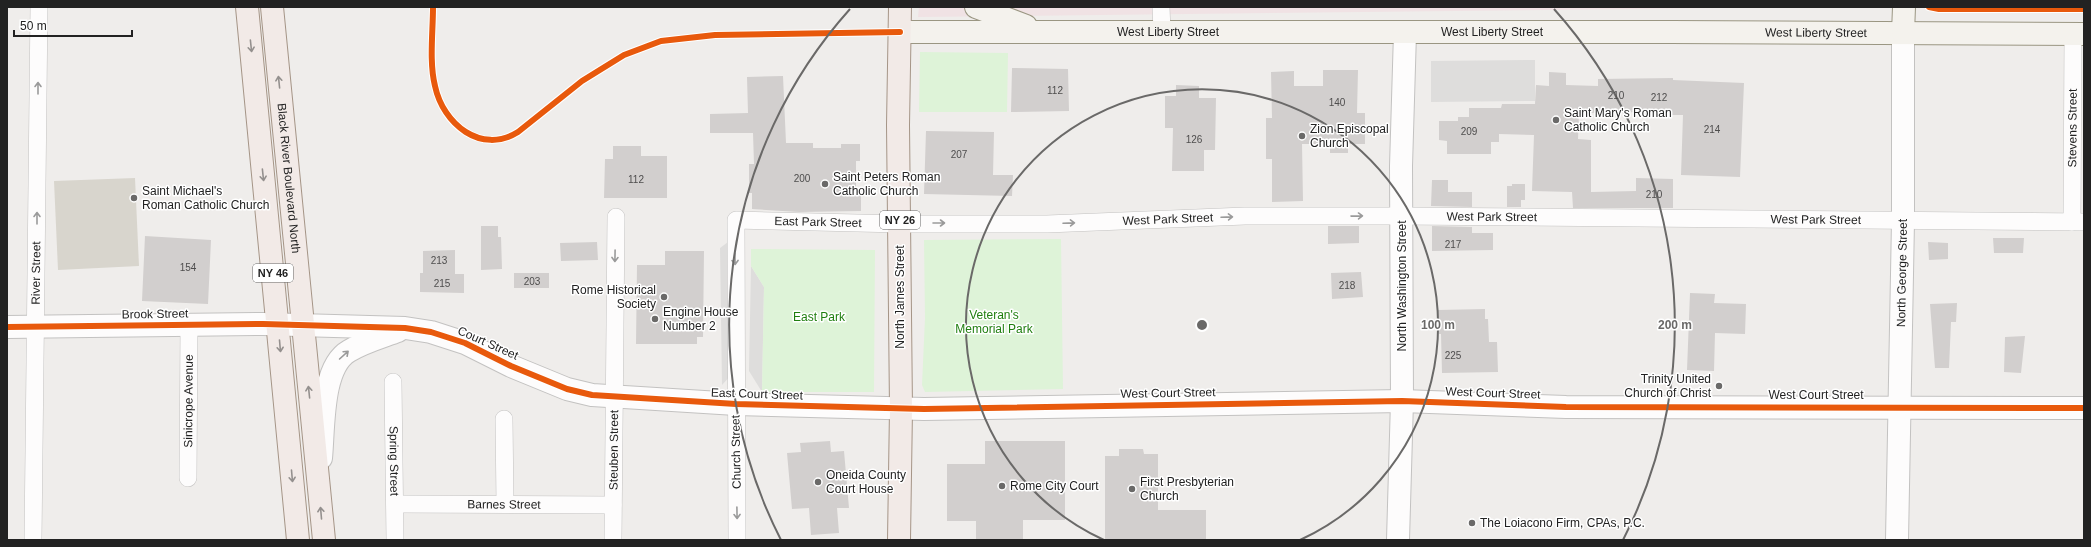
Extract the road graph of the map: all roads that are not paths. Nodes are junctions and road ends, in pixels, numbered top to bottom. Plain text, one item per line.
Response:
1 (39, 7) edge
2 (247, 7) edge
3 (272, 7) edge
4 (900, 7) edge
5 (976, 7) edge
6 (1161, 7) edge
7 (1904, 7) edge
8 (1039, 31) junction
9 (1162, 31) junction
10 (900, 32) junction
11 (1405, 33) junction
12 (1903, 33) junction
13 (2078, 34) edge
14 (1402, 216) junction
15 (616, 217) dead end
16 (736, 220) joint
17 (1903, 221) junction
18 (2078, 222) edge
19 (900, 224) junction
20 (278, 324) junction
21 (189, 325) junction
22 (302, 325) junction
23 (7, 327) edge
24 (36, 327) junction
25 (405, 328) junction
26 (393, 382) dead end
27 (613, 398) junction
28 (1402, 401) junction
29 (736, 404) junction
30 (1899, 406) junction
31 (2084, 408) edge
32 (901, 409) junction
33 (504, 419) dead end
34 (188, 478) dead end
35 (319, 487) junction
36 (395, 504) junction
37 (505, 504) junction
38 (613, 505) junction
39 (33, 540) edge
40 (298, 540) edge
41 (324, 540) edge
42 (395, 540) edge
43 (613, 540) edge
44 (737, 540) edge
45 (899, 540) edge
46 (1398, 540) edge
47 (1897, 540) edge

24 -> 1 street, River Street
2 -> 20 main road, Black River Boulevard North / NY 46
22 -> 3 main road, Black River Boulevard North / NY 46
4 - 10 main road, North James Street / NY 26
5 - 8 main road
6 - 9 street
7 - 12 main road, North George Street
8 - 9 main road, West Liberty Street
8 - 10 main road, West Liberty Street
9 - 11 main road, West Liberty Street
10 - 19 main road, North James Street / NY 26
11 - 12 main road, West Liberty Street
11 - 14 street, North Washington Street
12 - 13 main road, West Liberty Street
12 - 17 street, North George Street
13 - 18 street, Stevens Street
14 - 17 street, West Park Street
19 -> 14 street, West Park Street
14 - 28 street, North Washington Street
15 -> 27 street, Steuben Street
16 - 19 street, East Park Street
16 -> 29 street, Church Street
17 - 18 street, West Park Street
17 - 30 street, North George Street
19 - 32 main road, North James Street / NY 26
20 - 21 street, Brook Street
20 - 22 street, Brook Street
20 -> 40 main road, Black River Boulevard North / NY 46
21 - 24 street, Brook Street
21 - 34 street, Sinicrope Avenue
22 - 25 street, Court Street
35 -> 22 main road, Black River Boulevard North / NY 46
23 - 24 street, Brook Street
24 - 39 street, River Street
25 - 27 street, Court Street
35 -> 25 street
26 - 36 street, Spring Street
27 - 29 street, East Court Street
27 - 38 street, Steuben Street
28 - 30 street, West Court Street
28 - 32 street, West Court Street
28 - 46 street, North Washington Street
29 - 32 street, East Court Street
29 -> 44 street, Church Street
30 - 31 street, West Court Street
30 - 47 street, North George Street
32 - 45 main road, North James Street / NY 26
33 - 37 street
41 -> 35 main road, Black River Boulevard North / NY 46
36 - 37 street, Barnes Street
36 - 42 street, Spring Street
37 - 38 street, Barnes Street
38 - 43 street, Steuben Street

